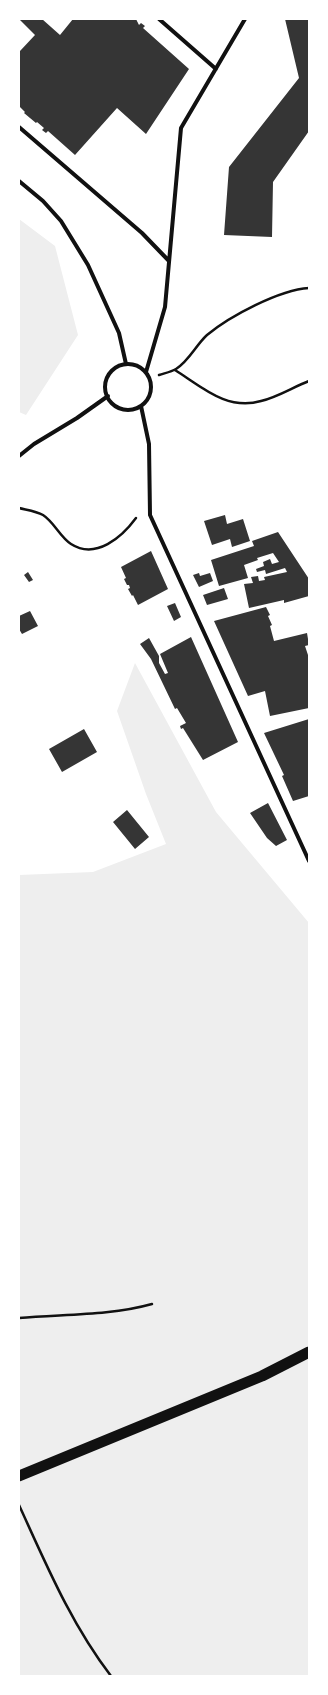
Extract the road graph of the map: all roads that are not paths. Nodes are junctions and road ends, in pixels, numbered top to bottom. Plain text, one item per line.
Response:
1 (159, 19) edge
2 (245, 19) edge
3 (216, 69) junction
4 (19, 127) edge
5 (19, 181) edge
6 (169, 260) junction
7 (126, 364) junction
8 (146, 372) junction
9 (108, 396) junction
10 (141, 406) junction
11 (19, 456) edge
12 (309, 861) edge
13 (309, 1352) edge
14 (19, 1476) edge

1 - 3 street
2 - 3 street
3 - 6 street
4 - 6 street
5 - 7 street
6 - 8 street
7 - 8 street
7 - 9 street
8 - 10 street
9 - 10 street
9 - 11 street
10 - 12 street
13 - 14 highway

